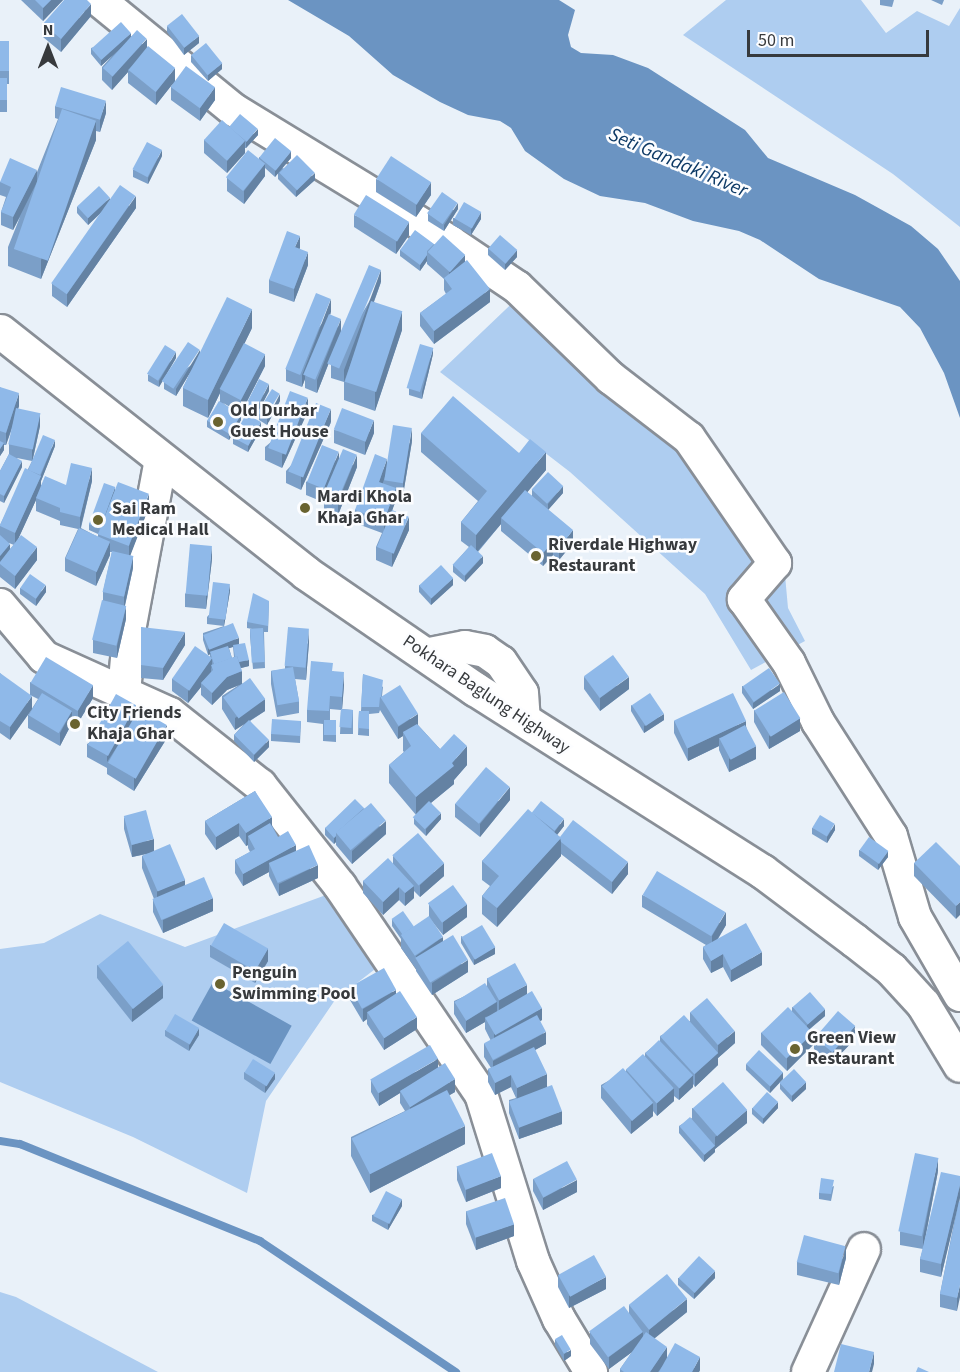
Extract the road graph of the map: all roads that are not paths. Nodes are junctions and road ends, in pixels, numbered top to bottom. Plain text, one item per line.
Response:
1 (99, 0) edge
2 (0, 331) edge
3 (161, 459) junction
4 (0, 605) edge
5 (124, 693) junction
6 (960, 995) edge
7 (960, 1065) edge
8 (864, 1249) dead end
9 (591, 1372) edge
10 (808, 1372) edge

1 - 6 street
2 - 3 highway, Pokhara Baglung Highway
3 - 5 street
3 - 7 highway, Pokhara Baglung Highway
4 - 5 street
5 - 9 street
8 - 10 street

